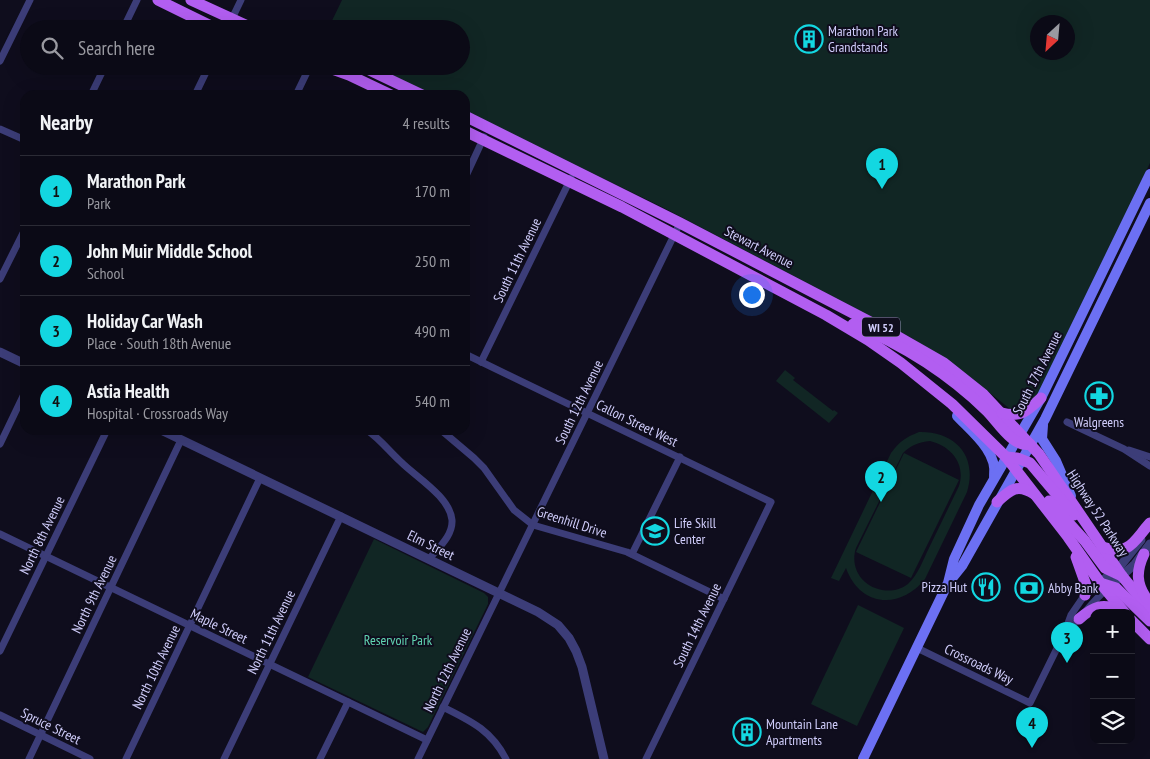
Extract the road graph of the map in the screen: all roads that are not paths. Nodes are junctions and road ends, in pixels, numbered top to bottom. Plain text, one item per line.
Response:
1 (30, 0) edge
2 (137, 0) edge
3 (158, 0) edge
4 (191, 0) edge
5 (242, 0) edge
6 (20, 20) edge
7 (20, 20) edge
8 (127, 20) edge
9 (199, 20) edge
10 (224, 20) edge
11 (232, 20) edge
12 (0, 61) edge
13 (101, 75) edge
14 (205, 75) edge
15 (306, 75) edge
16 (349, 75) edge
17 (376, 75) edge
18 (93, 90) edge
19 (197, 90) edge
20 (298, 90) edge
21 (380, 90) edge
22 (400, 90) edge
23 (470, 118) edge
24 (0, 128) edge
25 (490, 128) junction
26 (470, 134) edge
27 (20, 138) edge
28 (483, 140) junction
29 (470, 167) edge
30 (575, 169) junction
31 (1150, 174) edge
32 (569, 182) junction
33 (1150, 203) edge
34 (680, 223) junction
35 (675, 235) junction
36 (20, 239) edge
37 (0, 279) edge
38 (826, 315) junction
39 (0, 352) edge
40 (470, 356) edge
41 (20, 362) edge
42 (481, 362) junction
43 (928, 384) junction
44 (1041, 398) junction
45 (20, 402) edge
46 (588, 412) junction
47 (1002, 413) junction
48 (1045, 419) junction
49 (1067, 422) dead end
50 (105, 435) edge
51 (171, 435) edge
52 (373, 435) edge
53 (446, 435) edge
54 (1018, 437) junction
55 (181, 440) junction
56 (0, 444) edge
57 (1030, 444) junction
58 (1124, 449) junction
59 (680, 457) junction
60 (1006, 457) junction
61 (1150, 457) edge
62 (1022, 459) junction
63 (1150, 466) edge
64 (1016, 470) junction
65 (260, 478) junction
66 (994, 478) junction
67 (1036, 495) junction
68 (771, 502) joint
69 (997, 502) junction
70 (1077, 511) junction
71 (341, 516) junction
72 (533, 524) junction
73 (1150, 524) edge
74 (1090, 530) junction
75 (0, 534) edge
76 (1068, 536) junction
77 (1150, 544) edge
78 (1102, 547) junction
79 (632, 554) junction
80 (1144, 554) junction
81 (46, 556) junction
82 (429, 559) junction
83 (1117, 573) junction
84 (948, 584) junction
85 (1106, 586) junction
86 (111, 588) junction
87 (499, 593) junction
88 (1085, 595) junction
89 (724, 599) junction
90 (1150, 602) edge
91 (1094, 609) edge
92 (1116, 609) edge
93 (1122, 609) edge
94 (1150, 610) edge
95 (1090, 611) edge
96 (1080, 619) junction
97 (1150, 621) edge
98 (1135, 624) edge
99 (190, 626) junction
100 (1064, 634) junction
101 (1150, 639) edge
102 (917, 648) junction
103 (0, 651) edge
104 (269, 664) junction
105 (348, 702) junction
106 (443, 707) junction
107 (0, 715) edge
108 (40, 735) junction
109 (427, 740) junction
110 (29, 759) edge
111 (90, 759) edge
112 (126, 759) edge
113 (224, 759) edge
114 (320, 759) edge
115 (418, 759) edge
116 (506, 759) edge
117 (604, 759) edge
118 (646, 759) edge
119 (864, 759) edge

1 - 7 street
2 - 8 street
3 - 9 main road
4 - 10 main road
5 - 11 street
6 - 12 street
13 - 18 street
14 - 19 street
15 - 20 street
16 - 21 main road
17 - 22 main road
23 - 25 main road, Stewart Avenue / WI 52
24 - 27 street
25 - 28 street
25 - 30 main road, Stewart Avenue / WI 52
26 - 28 main road, Stewart Avenue / WI 52
28 - 29 street
28 - 32 main road, Stewart Avenue / WI 52
30 - 32 street, South 11th Avenue
30 - 34 main road, Stewart Avenue / WI 52
31 - 44 main road, South 17th Avenue
32 - 35 main road, Stewart Avenue / WI 52
32 - 42 street, South 11th Avenue
33 - 48 main road, South 17th Avenue
34 - 35 street, South 12th Avenue
34 - 47 main road, Stewart Avenue / WI 52
35 - 38 main road, Stewart Avenue / WI 52
35 - 46 street, South 12th Avenue
36 - 37 street
38 - 43 main road, Stewart Avenue / WI 52
38 - 54 main road
39 - 41 street
40 - 42 street, Callon Street West
42 - 46 street, Callon Street West
43 - 60 main road, Stewart Avenue / WI 52
43 - 66 main road
44 - 47 main road
44 - 54 main road, South 17th Avenue
45 - 56 street
46 - 59 street, Callon Street West
46 - 72 street, South 12th Avenue
47 - 54 main road, Stewart Avenue / WI 52
48 - 57 main road, South 17th Avenue
48 - 70 main road
49 - 58 street
50 - 81 street, North 8th Avenue
51 - 55 street, Elm Street
52 - 82 street
53 - 72 street, Greenhill Drive
54 - 57 main road, Highway 52 Parkway / WI 52
54 - 60 main road, South 17th Avenue
55 - 65 street, Elm Street
55 - 86 street, North 9th Avenue
57 - 62 main road, South 17th Avenue
57 - 70 main road, Highway 52 Parkway / WI 52
58 - 61 street
58 - 63 street
59 - 68 street, Callon Street West
59 - 79 street
60 - 62 main road
60 - 64 main road, WI 52
60 - 66 main road, South 17th Avenue
62 - 64 main road, South 17th Avenue
62 - 74 main road
64 - 67 main road, WI 52
64 - 69 main road, South 17th Avenue
64 - 83 main road
65 - 71 street, Elm Street
65 - 99 street, North 10th Avenue
66 - 84 main road, South 17th Avenue
67 - 69 main road
67 - 76 main road, WI 52
68 - 89 street, South 14th Avenue
69 - 84 main road, South 17th Avenue
70 - 74 main road, Highway 52 Parkway / WI 52
71 - 82 street, Elm Street
71 - 104 street, North 11th Avenue
72 - 79 street, Greenhill Drive
72 - 87 street, South 12th Avenue
73 - 78 main road
73 - 83 street
74 - 78 main road, Highway 52 Parkway / WI 52
75 - 81 street, Maple Street
76 - 85 main road, WI 52
76 - 88 main road
77 - 80 street
78 - 83 main road, Highway 52 Parkway / WI 52
79 - 89 street, Greenhill Drive
80 - 83 street
80 - 90 main road
81 - 86 street, Maple Street
81 - 103 street, North 8th Avenue
82 - 87 street, Elm Street
83 - 85 street
83 - 94 main road, Highway 52 Parkway / WI 52
84 - 102 main road, South 17th Avenue
85 - 88 street
85 - 93 main road, WI 52
85 - 96 street
85 - 97 main road
86 - 99 street, Maple Street
86 - 108 street, North 9th Avenue
87 - 106 street, North 12th Avenue
87 - 117 street, Elm Street
88 - 100 street
89 - 118 street, South 14th Avenue
91 - 92 main road
95 - 96 main road
96 - 100 street
98 - 101 main road
99 - 104 street, Maple Street
99 - 112 street, North 10th Avenue
100 - 102 street, Crossroads Way
102 - 119 main road, South 17th Avenue
104 - 105 street, Maple Street
104 - 113 street, North 11th Avenue
105 - 109 street, Maple Street
105 - 114 street
106 - 109 street, North 12th Avenue
106 - 116 street
107 - 108 street, Spruce Street
108 - 110 street, North 9th Avenue
108 - 111 street, Spruce Street
109 - 115 street, North 12th Avenue

